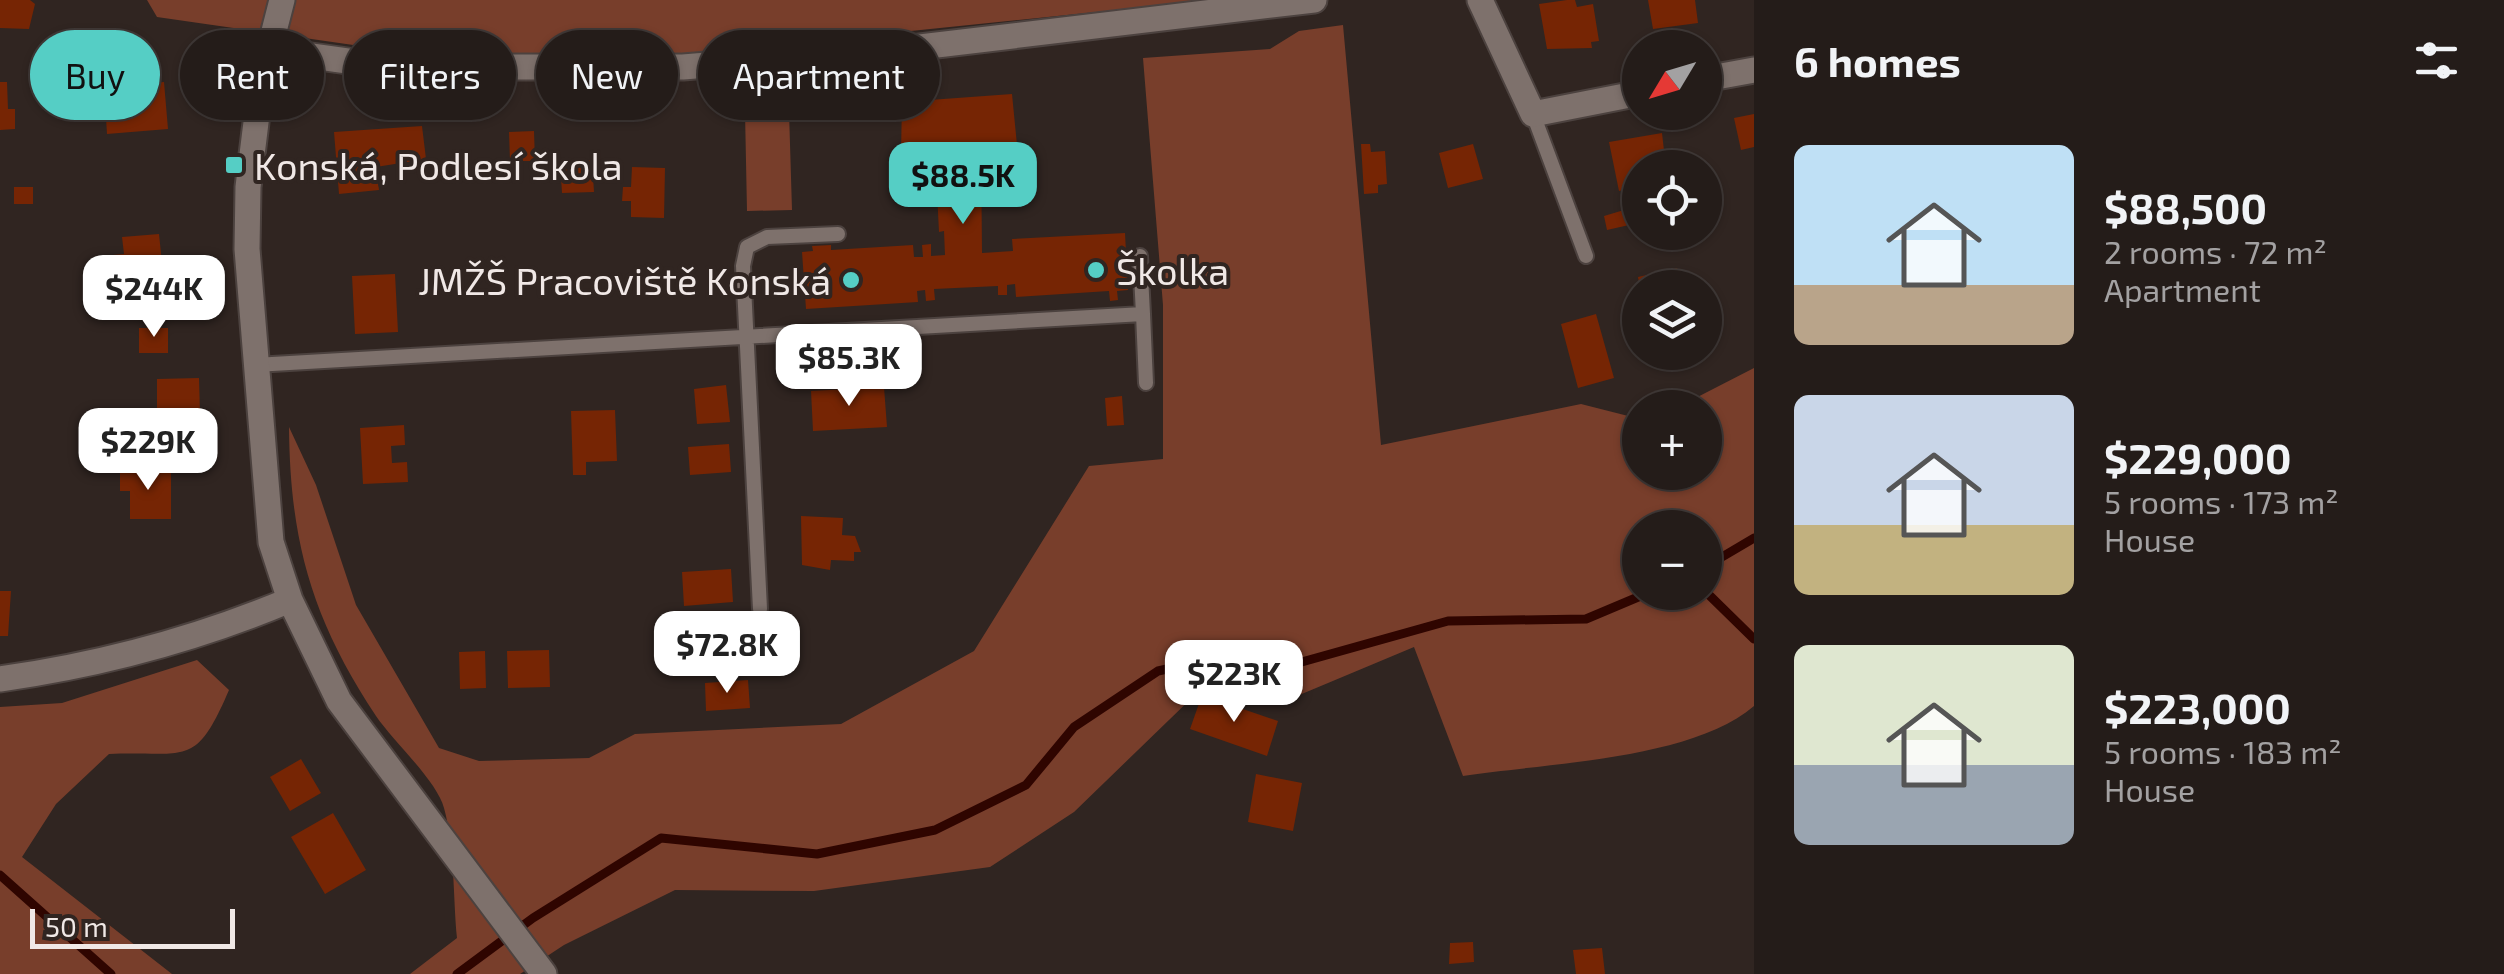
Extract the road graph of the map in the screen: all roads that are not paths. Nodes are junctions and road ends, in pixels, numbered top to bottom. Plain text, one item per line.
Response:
1 (282, 0) edge
2 (1314, 0) edge
3 (1480, 0) edge
4 (274, 30) edge
5 (324, 58) edge
6 (1754, 70) edge
7 (1722, 77) edge
8 (1622, 97) edge
9 (1533, 114) junction
10 (258, 120) edge
11 (838, 234) dead end
12 (1140, 256) dead end
13 (1586, 256) dead end
14 (1142, 314) junction
15 (747, 337) junction
16 (254, 365) junction
17 (1146, 383) dead end
18 (290, 600) junction
19 (760, 609) dead end
20 (0, 680) edge
21 (540, 968) edge

1 - 4 street
2 - 5 street
3 - 9 street
6 - 7 street
8 - 9 street
9 - 13 lane
10 - 16 street
11 - 15 lane
12 - 14 lane
14 - 15 lane
14 - 17 lane
15 - 16 lane
15 - 19 lane
16 - 18 street
18 - 20 street
18 - 21 street

